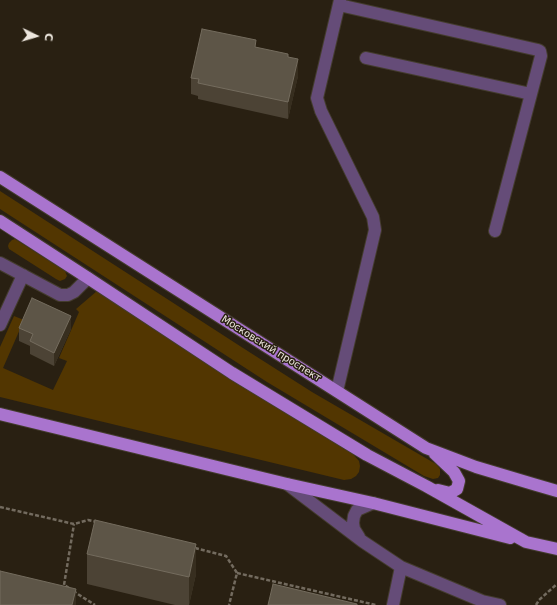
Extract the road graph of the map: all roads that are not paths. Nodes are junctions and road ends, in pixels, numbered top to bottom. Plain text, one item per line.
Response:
1 (339, 3) edge
2 (366, 58) dead end
3 (531, 94) junction
4 (0, 177) edge
5 (1, 224) edge
6 (495, 231) dead end
7 (0, 263) edge
8 (23, 275) junction
9 (88, 278) junction
10 (0, 325) edge
11 (337, 391) junction
12 (0, 414) edge
13 (426, 448) junction
14 (287, 484) junction
15 (426, 486) junction
16 (557, 490) edge
17 (373, 503) junction
18 (362, 541) junction
19 (526, 542) junction
20 (557, 549) edge
21 (401, 567) junction
22 (392, 605) edge
23 (500, 605) edge

1 - 3 street
1 - 11 street
2 - 3 street
3 - 6 street
4 - 11 main road, Московский проспект
5 - 9 main road
7 - 8 street
8 - 9 street
8 - 10 street
9 - 15 main road
11 - 13 main road, Московский проспект
12 - 14 main road
13 - 15 main road
13 - 16 main road, Московский проспект
14 - 17 main road
14 - 18 street
15 - 19 main road
17 - 18 street
17 - 19 main road
18 - 21 street
19 - 20 main road
21 - 22 street
21 - 23 street

